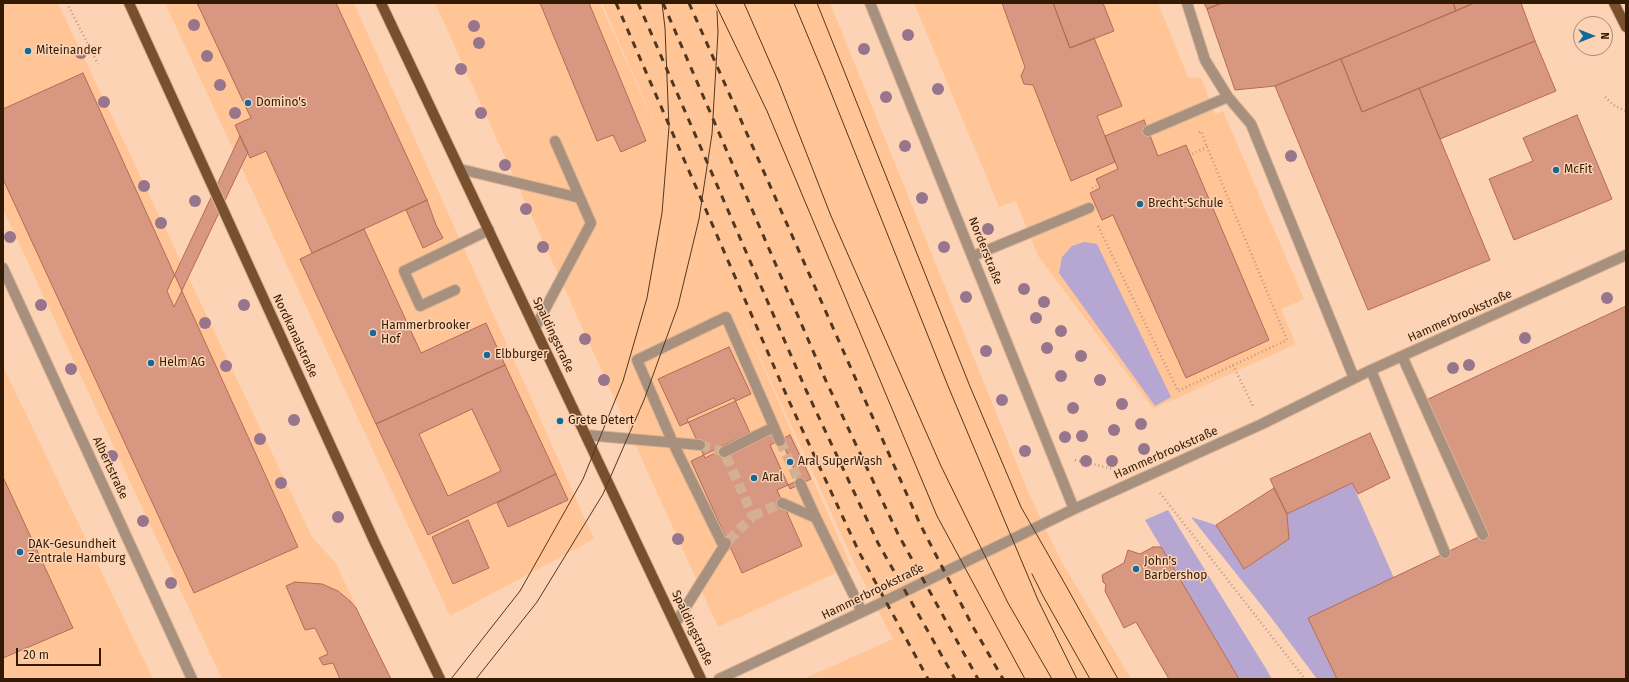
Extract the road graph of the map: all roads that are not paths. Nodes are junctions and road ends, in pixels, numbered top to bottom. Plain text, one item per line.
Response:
1 (129, 3) edge
2 (381, 3) edge
3 (870, 3) edge
4 (1187, 3) edge
5 (1614, 3) edge
6 (1626, 27) edge
7 (1228, 97) junction
8 (1148, 130) dead end
9 (555, 141) dead end
10 (460, 169) junction
11 (580, 198) junction
12 (1089, 208) road end
13 (488, 230) junction
14 (1626, 255) edge
15 (973, 256) junction
16 (3, 268) edge
17 (455, 290) dead end
18 (535, 328) junction
19 (1402, 356) junction
20 (1371, 370) junction
21 (1354, 378) junction
22 (774, 427) junction
23 (586, 435) junction
24 (780, 441) tunnel mouth
25 (673, 443) junction
26 (700, 445) tunnel mouth
27 (724, 452) dead end
28 (800, 483) tunnel mouth
29 (782, 503) dead end
30 (1074, 509) junction
31 (816, 518) junction
32 (1483, 535) dead end
33 (1445, 553) dead end
34 (862, 612) junction
35 (675, 624) junction
36 (192, 679) edge
37 (440, 679) edge
38 (701, 679) edge
39 (719, 679) edge

1 - 37 main road, Nordkanalstraße
2 - 10 main road, Spaldingstraße
3 - 15 street, Norderstraße
4 - 7 street
5 - 6 main road
7 - 8 street
7 - 21 street
9 - 11 street
10 - 11 street
10 - 13 main road, Spaldingstraße
11 - 18 street
12 - 15 street
13 - 17 street
13 - 18 main road, Spaldingstraße
14 - 19 street, Hammerbrookstraße
15 - 30 street, Norderstraße
16 - 36 street, Albertstraße
18 - 23 main road, Spaldingstraße
19 - 20 street, Hammerbrookstraße
19 - 32 street
20 - 21 street, Hammerbrookstraße
20 - 33 street
21 - 30 street, Hammerbrookstraße
22 - 24 street
22 - 25 street
22 - 27 street
23 - 25 street
23 - 35 main road, Spaldingstraße
25 - 26 street
25 - 35 street
28 - 31 street
29 - 31 street
30 - 34 street, Hammerbrookstraße
31 - 34 street
34 - 39 street, Hammerbrookstraße
35 - 38 main road, Spaldingstraße

